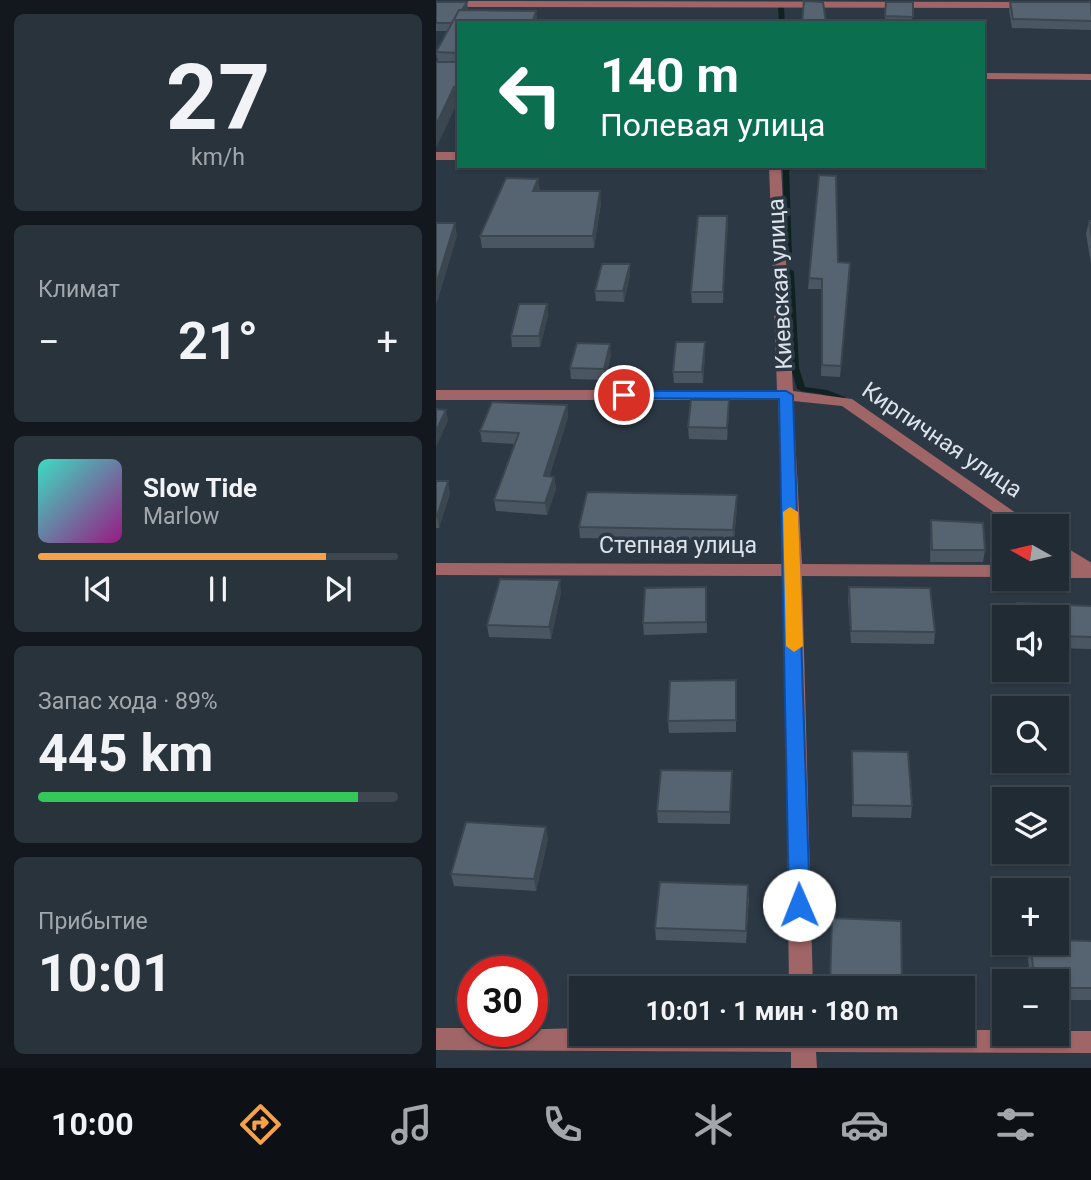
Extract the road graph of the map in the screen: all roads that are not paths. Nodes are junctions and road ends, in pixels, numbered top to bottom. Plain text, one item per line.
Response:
1 (436, 4) edge
2 (1046, 5) edge
3 (769, 6) edge
4 (985, 76) edge
5 (1091, 77) edge
6 (436, 156) edge
7 (457, 156) edge
8 (775, 168) edge
9 (436, 395) edge
10 (786, 395) junction
11 (1008, 514) edge
12 (1070, 557) edge
13 (436, 569) edge
14 (793, 569) junction
15 (992, 572) edge
16 (1070, 572) edge
17 (1091, 572) edge
18 (801, 976) edge
19 (569, 1038) edge
20 (436, 1039) edge
21 (975, 1040) edge
22 (1091, 1042) edge
23 (803, 1046) edge
24 (804, 1068) edge

1 - 3 street
2 - 3 street
4 - 5 street
6 - 7 street
8 - 10 street, Киевская улица
9 - 10 street, Кирпичная улица
10 - 11 street, Кирпичная улица
10 - 14 street, Киевская улица
12 - 17 street
13 - 14 street, Степная улица
14 - 15 street, Степная улица
14 - 18 street, Киевская улица
16 - 17 street
19 - 20 street
21 - 22 street
23 - 24 street

